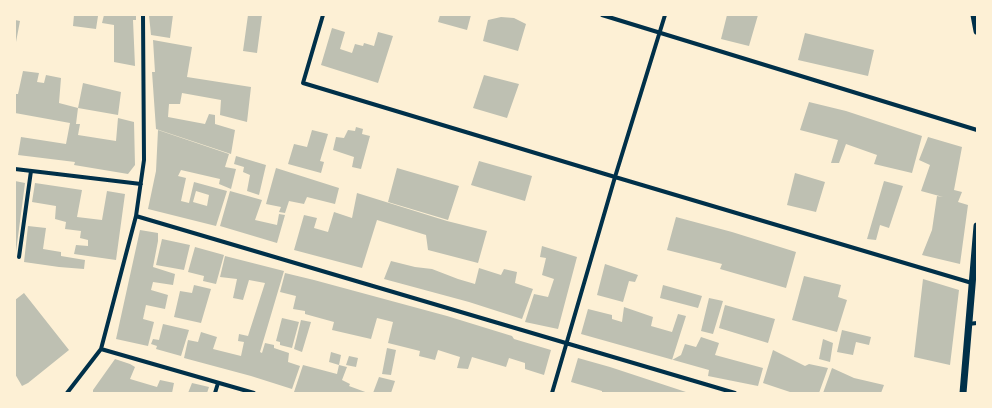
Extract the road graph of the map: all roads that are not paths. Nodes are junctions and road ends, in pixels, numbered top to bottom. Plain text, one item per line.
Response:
1 (143, 15) edge
2 (323, 15) edge
3 (602, 15) edge
4 (665, 15) edge
5 (974, 15) edge
6 (977, 31) edge
7 (659, 33) junction
8 (977, 130) edge
9 (15, 168) edge
10 (31, 171) junction
11 (615, 177) junction
12 (141, 184) junction
13 (136, 216) junction
14 (977, 226) edge
15 (19, 257) dead end
16 (972, 283) junction
17 (977, 323) edge
18 (968, 324) junction
19 (567, 342) junction
20 (101, 349) junction
21 (218, 383) junction
22 (67, 393) edge
23 (215, 393) edge
24 (254, 393) edge
25 (552, 393) edge
26 (735, 393) edge
27 (962, 393) edge

1 - 12 street
2 - 11 street
3 - 7 street
4 - 7 street
5 - 6 street
7 - 8 street
7 - 11 street
9 - 10 street
10 - 12 street
10 - 15 street
11 - 16 street
11 - 19 street
12 - 13 street
13 - 19 street
13 - 20 street
14 - 16 street
16 - 18 street
17 - 18 street
18 - 27 street
19 - 25 street
19 - 26 street
20 - 21 street
20 - 22 street
21 - 23 street
21 - 24 street

